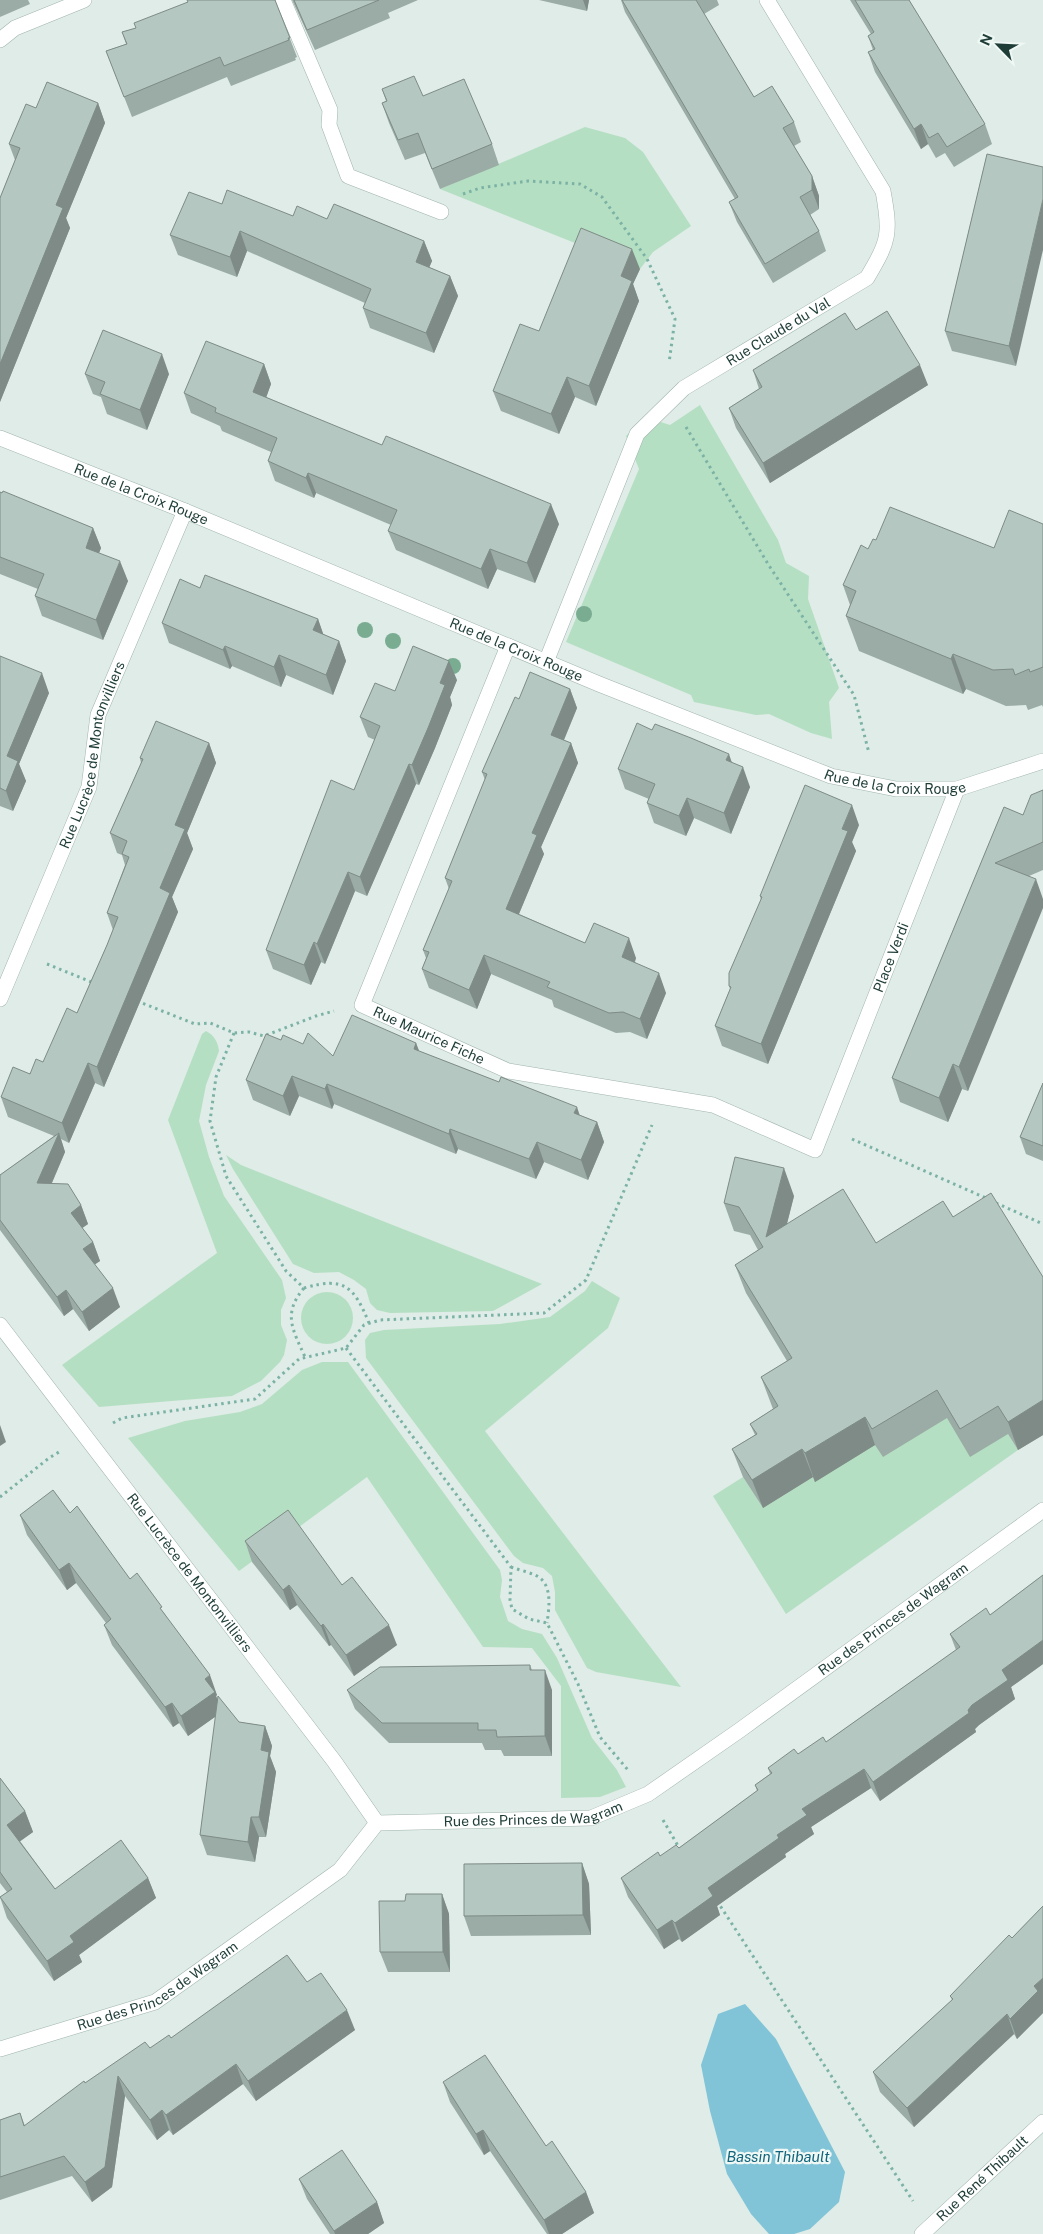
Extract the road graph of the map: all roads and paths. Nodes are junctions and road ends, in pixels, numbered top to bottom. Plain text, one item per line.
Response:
1 (84, 0) edge
2 (283, 0) edge
3 (767, 0) edge
4 (0, 40) edge
5 (441, 212) joint
6 (669, 364) dead end
7 (682, 419) dead end
8 (0, 438) edge
9 (185, 511) junction
10 (508, 646) junction
11 (546, 662) junction
12 (1043, 761) edge
13 (877, 785) junction
14 (957, 789) junction
15 (19, 953) junction
16 (102, 987) edge
17 (130, 998) edge
18 (0, 999) edge
19 (362, 1005) junction
20 (234, 1032) junction
21 (664, 1097) junction
22 (825, 1127) junction
23 (1043, 1224) edge
24 (304, 1288) junction
25 (369, 1323) junction
26 (0, 1325) edge
27 (346, 1348) junction
28 (304, 1357) junction
29 (87, 1437) junction
30 (0, 1497) edge
31 (1043, 1510) edge
32 (511, 1567) junction
33 (547, 1623) junction
34 (648, 1794) junction
35 (377, 1823) junction
36 (686, 1859) edge
37 (714, 1897) edge
38 (0, 2050) edge
39 (1043, 2122) edge
40 (926, 2230) edge

1 - 4 street
2 - 5 street
3 - 11 street, Rue Claude du Val
5 - 6 path
7 - 13 path
8 - 9 street, Rue de la Croix Rouge
9 - 10 street, Rue de la Croix Rouge
9 - 15 street, Rue Lucrèce de Montonvilliers
10 - 11 street, Rue de la Croix Rouge
10 - 19 street, Rue Maurice Fiche
11 - 13 street, Rue de la Croix Rouge
12 - 14 street, Rue de la Croix Rouge
13 - 14 street, Rue de la Croix Rouge
14 - 22 street, Place Verdi
15 - 16 path
15 - 18 street, Rue Lucrèce de Montonvilliers
17 - 20 path
19 - 20 path
19 - 21 street, Rue Maurice Fiche
20 - 24 path
21 - 22 street, Rue Maurice Fiche
21 - 25 path
22 - 23 path
24 - 25 path
24 - 28 path
25 - 27 path
26 - 29 street, Rue Lucrèce de Montonvilliers
27 - 28 path
27 - 32 path
28 - 29 path
29 - 30 path
29 - 35 street, Rue Lucrèce de Montonvilliers
31 - 34 street, Rue des Princes de Wagram
32 - 33 path
32 - 33 path
33 - 34 path
34 - 35 street, Rue des Princes de Wagram
34 - 36 path
35 - 38 street, Rue des Princes de Wagram
37 - 40 path
39 - 40 street, Rue René Thibault

